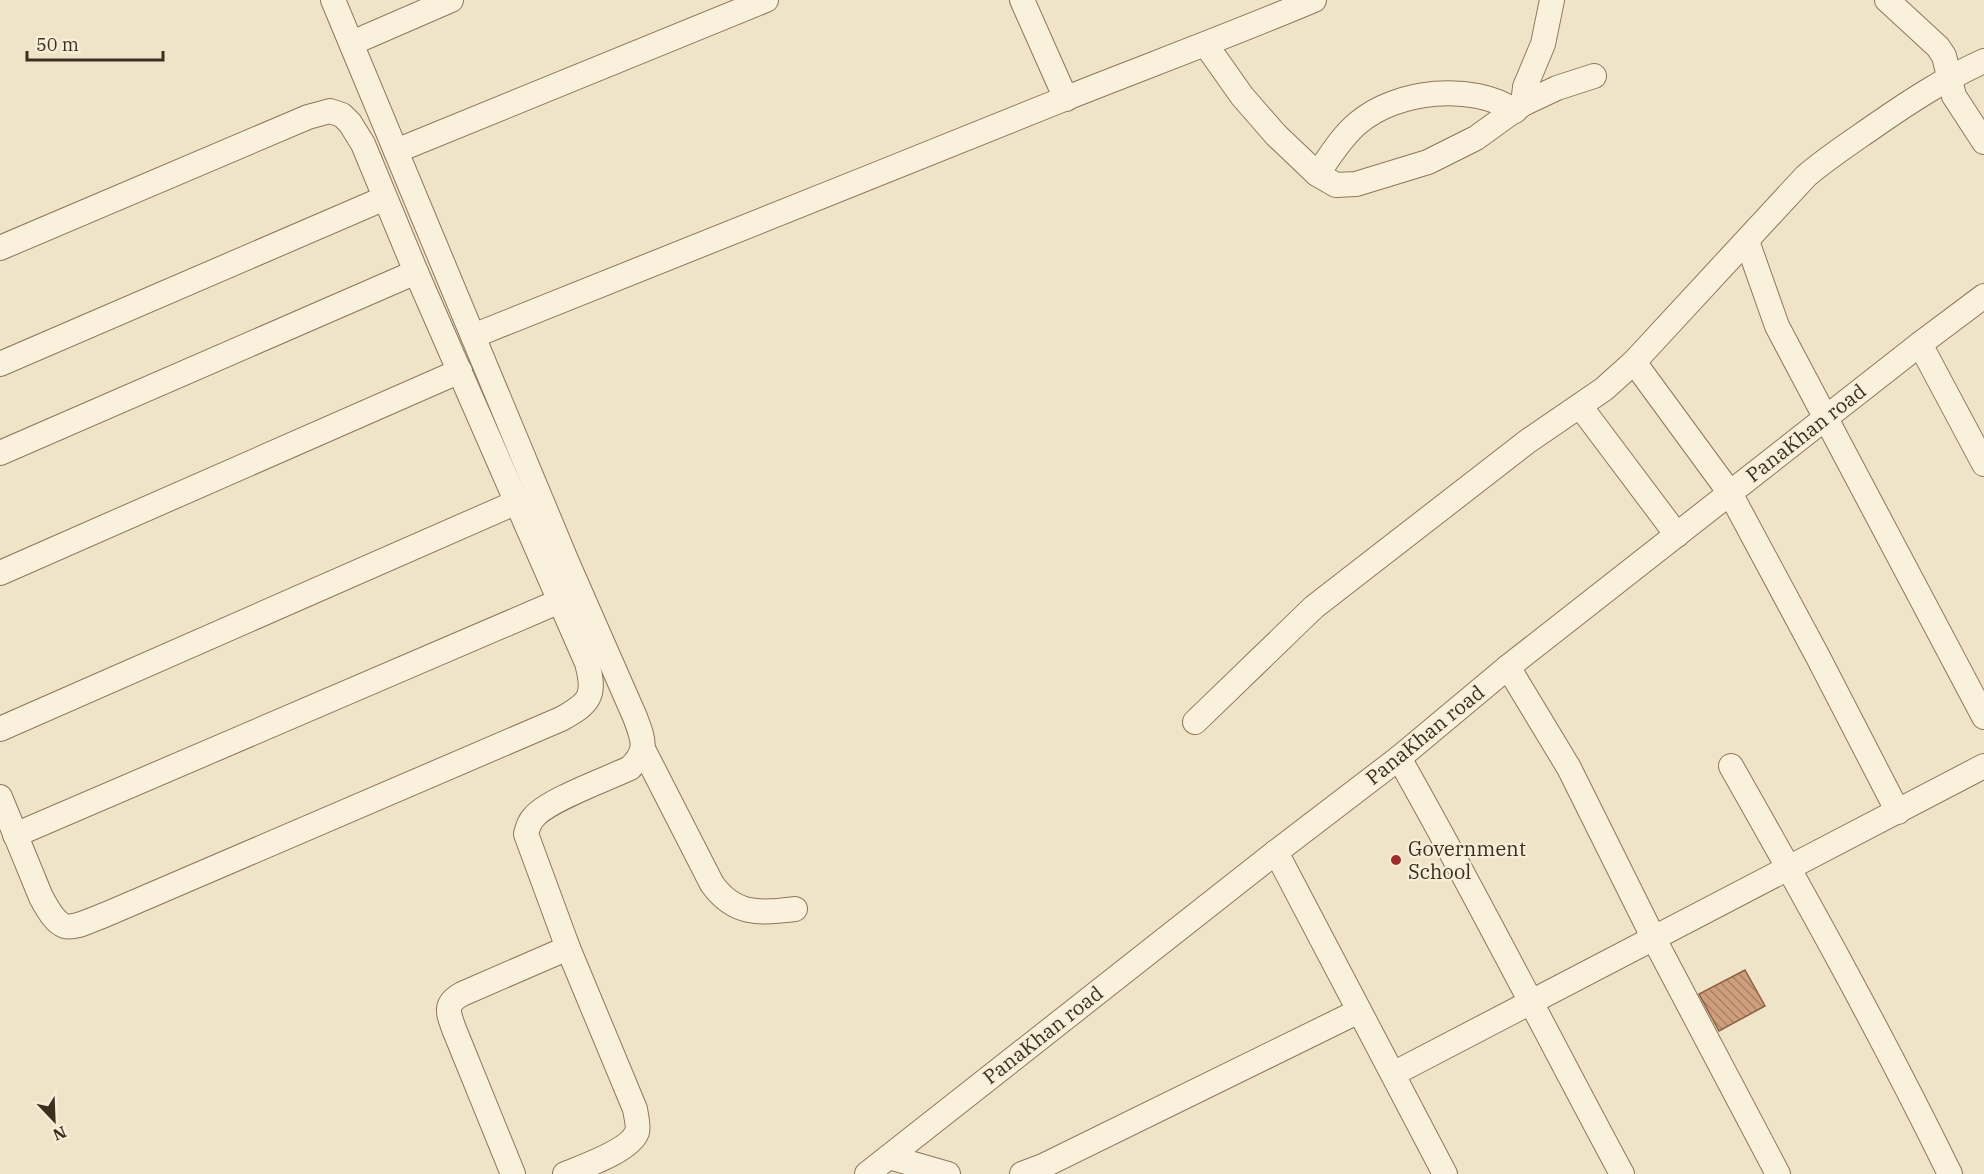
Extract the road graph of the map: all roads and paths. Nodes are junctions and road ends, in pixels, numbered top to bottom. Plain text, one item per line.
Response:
1 (333, 0) edge
2 (451, 0) edge
3 (766, 0) edge
4 (1022, 0) edge
5 (1314, 0) edge
6 (1552, 0) edge
7 (1887, 0) edge
8 (352, 43) junction
9 (1206, 45) junction
10 (1984, 61) edge
11 (1594, 76) dead end
12 (1949, 77) junction
13 (1066, 99) junction
14 (1519, 108) junction
15 (1984, 142) edge
16 (396, 151) junction
17 (1317, 174) junction
18 (385, 198) junction
19 (1748, 241) junction
20 (0, 248) edge
21 (416, 272) junction
22 (1984, 296) edge
23 (473, 336) junction
24 (1920, 344) junction
25 (1634, 362) junction
26 (0, 364) edge
27 (460, 371) junction
28 (1580, 406) junction
29 (1825, 418) junction
30 (0, 453) edge
31 (1984, 464) edge
32 (1730, 493) junction
33 (517, 502) junction
34 (1677, 535) junction
35 (0, 573) edge
36 (560, 601) junction
37 (1508, 667) junction
38 (1984, 717) edge
39 (1195, 722) dead end
40 (0, 729) edge
41 (644, 751) junction
42 (1399, 758) junction
43 (1731, 766) dead end
44 (1984, 766) edge
45 (0, 797) edge
46 (1898, 812) junction
47 (15, 835) junction
48 (1276, 852) junction
49 (1790, 869) junction
50 (795, 909) dead end
51 (1653, 938) junction
52 (568, 948) junction
53 (1530, 1002) junction
54 (1359, 1011) junction
55 (1393, 1074) junction
56 (889, 1157) junction
57 (1439, 1172) edge
58 (513, 1174) edge
59 (565, 1174) edge
60 (867, 1174) edge
61 (948, 1174) edge
62 (1022, 1174) edge
63 (1622, 1174) edge
64 (1778, 1174) edge
65 (1950, 1174) edge

1 - 8 street
2 - 8 street
3 - 16 street
4 - 13 street
5 - 9 street
6 - 14 street
7 - 12 street
8 - 16 street
9 - 13 street
9 - 17 street
10 - 12 street
11 - 14 street
12 - 15 street
12 - 19 street
13 - 23 street
14 - 17 street
14 - 17 street
16 - 23 street
18 - 20 street
18 - 21 street
18 - 26 street
19 - 25 street
19 - 29 street
21 - 27 street
21 - 30 street
22 - 24 street, PanaKhan road
23 - 41 street
24 - 29 street, PanaKhan road
24 - 31 street
25 - 28 street
25 - 32 street
27 - 33 street
27 - 35 street
28 - 34 street
28 - 39 street
29 - 32 street, PanaKhan road
29 - 38 street
32 - 34 street, PanaKhan road
32 - 46 street
33 - 36 street
33 - 40 street
34 - 37 street, PanaKhan road
36 - 47 street
36 - 47 street
37 - 42 street, PanaKhan road
37 - 51 street
41 - 50 street
41 - 52 street
42 - 48 street, PanaKhan road
42 - 53 street
43 - 49 street
44 - 46 street
45 - 47 street
46 - 49 street
48 - 54 street
48 - 56 street, PanaKhan road
49 - 51 street
49 - 65 street
51 - 53 street
51 - 64 street
52 - 58 street
52 - 59 street
53 - 55 street
53 - 63 street
54 - 55 street
54 - 62 street
55 - 57 street
56 - 60 street, PanaKhan road
56 - 61 street

